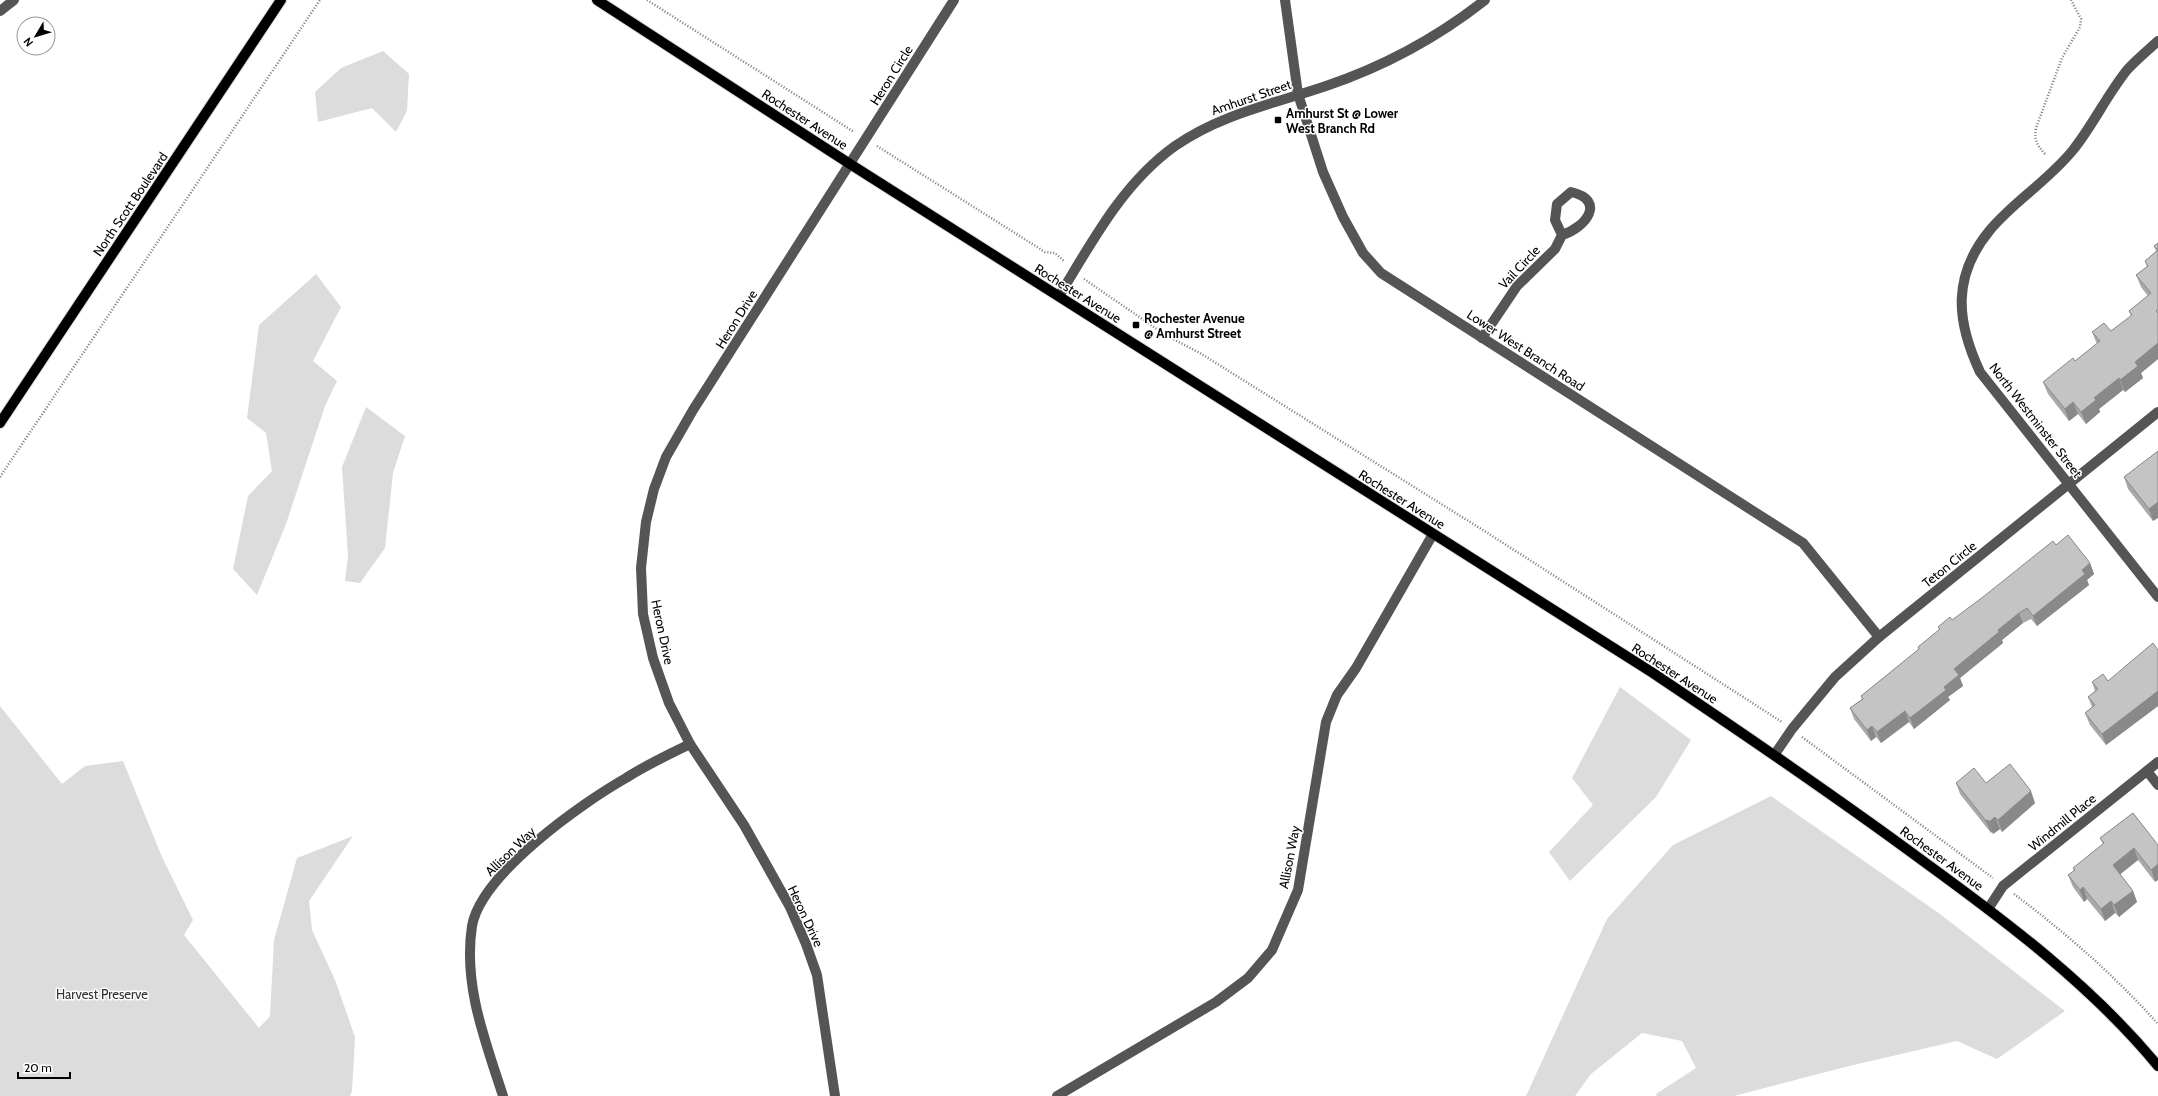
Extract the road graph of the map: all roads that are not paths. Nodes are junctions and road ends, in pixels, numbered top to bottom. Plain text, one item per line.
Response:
1 (14, 0) edge
2 (281, 0) edge
3 (597, 0) edge
4 (954, 0) edge
5 (1285, 0) edge
6 (1485, 0) edge
7 (0, 11) edge
8 (2158, 41) edge
9 (1298, 94) junction
10 (850, 164) junction
11 (1562, 235) dead end
12 (1059, 296) junction
13 (1482, 338) junction
14 (2158, 412) edge
15 (0, 422) edge
16 (2069, 485) junction
17 (1433, 534) junction
18 (2158, 597) edge
19 (1879, 637) junction
20 (690, 744) junction
21 (1775, 754) junction
22 (2158, 762) edge
23 (2147, 771) junction
24 (2158, 785) edge
25 (1988, 909) junction
26 (2158, 1066) edge
27 (503, 1096) edge
28 (835, 1096) edge
29 (1057, 1096) edge

1 - 7 street
2 - 15 main road, North Scott Boulevard
3 - 10 main road, Rochester Avenue
4 - 10 street, Heron Circle
5 - 9 street, Lower West Branch Road
6 - 9 street, Amhurst Street
8 - 16 street, North Westminster Street
9 - 12 street, Amhurst Street
9 - 13 street, Lower West Branch Road
10 - 12 main road, Rochester Avenue
10 - 20 street, Heron Drive
11 - 13 street, Vail Circle
12 - 17 main road, Rochester Avenue
13 - 19 street, Lower West Branch Road
14 - 16 street, Teton Circle
16 - 18 street, North Westminster Street
16 - 19 street, Teton Circle
17 - 21 main road, Rochester Avenue
17 - 29 street, Allison Way
19 - 21 street, Teton Circle
20 - 27 street, Allison Way
20 - 28 street, Heron Drive
21 - 25 main road, Rochester Avenue
22 - 23 street, Windmill Place
23 - 24 street
23 - 25 street, Windmill Place
25 - 26 main road, Rochester Avenue

